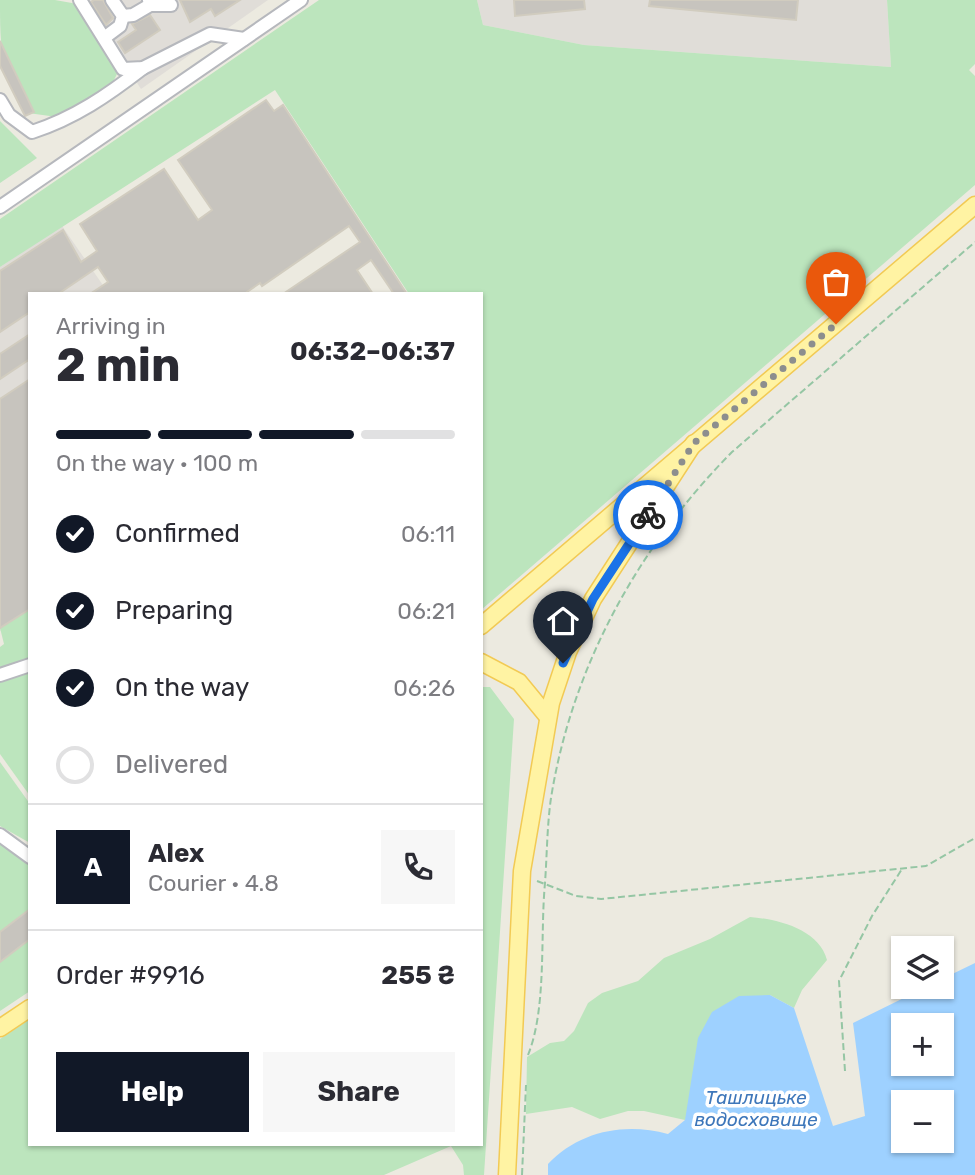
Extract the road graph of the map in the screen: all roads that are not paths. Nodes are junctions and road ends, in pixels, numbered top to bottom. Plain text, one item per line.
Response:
1 (80, 0) edge
2 (112, 0) edge
3 (301, 0) edge
4 (149, 2) edge
5 (172, 5) dead end
6 (123, 16) junction
7 (104, 38) junction
8 (244, 39) junction
9 (143, 68) junction
10 (0, 100) edge
11 (975, 205) edge
12 (0, 206) edge
13 (694, 443) junction
14 (483, 624) edge
15 (483, 663) edge
16 (28, 666) edge
17 (0, 675) edge
18 (547, 716) junction
19 (0, 835) edge
20 (28, 855) edge
21 (28, 1009) edge
22 (0, 1028) edge
23 (508, 1175) edge

1 - 7 street
2 - 6 street
3 - 8 street
4 - 5 street
4 - 6 street
6 - 7 street
7 - 9 street
8 - 9 street
8 - 12 street
9 - 10 street
11 - 13 main road
13 - 14 main road
13 - 18 main road
15 - 18 main road
16 - 17 street
18 - 23 main road
19 - 20 street
21 - 22 main road

